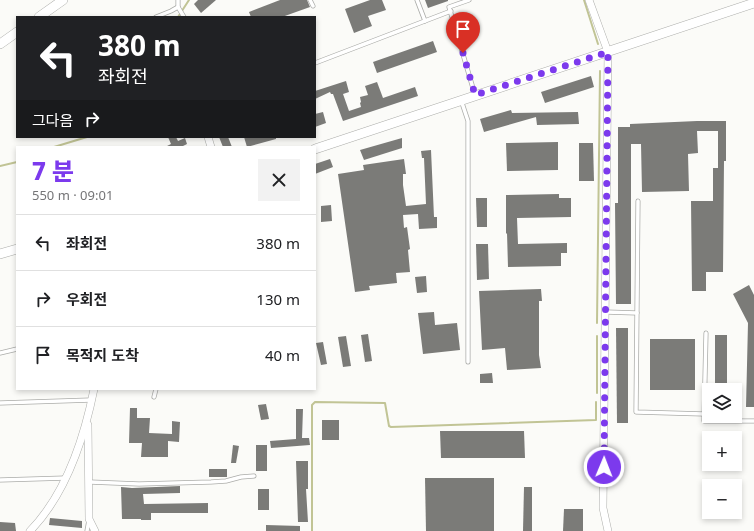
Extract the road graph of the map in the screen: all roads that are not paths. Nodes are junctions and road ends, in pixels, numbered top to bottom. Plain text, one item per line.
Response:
1 (63, 0) edge
2 (178, 0) edge
3 (310, 0) edge
4 (417, 0) edge
5 (469, 0) edge
6 (589, 0) edge
7 (754, 2) edge
8 (313, 6) dead end
9 (178, 7) junction
10 (451, 11) junction
11 (40, 16) edge
12 (158, 16) edge
13 (184, 16) edge
14 (425, 21) junction
15 (16, 33) edge
16 (0, 44) edge
17 (608, 52) junction
18 (316, 63) edge
19 (475, 95) junction
20 (461, 100) junction
21 (316, 149) edge
22 (638, 201) dead end
23 (16, 248) edge
24 (0, 254) edge
25 (606, 312) junction
26 (637, 313) junction
27 (706, 333) dead end
28 (16, 349) edge
29 (0, 353) edge
30 (468, 362) dead end
31 (705, 383) edge
32 (94, 390) edge
33 (156, 390) edge
34 (154, 397) dead end
35 (92, 400) junction
36 (0, 403) edge
37 (702, 414) edge
38 (88, 418) junction
39 (742, 421) edge
40 (754, 421) edge
41 (254, 476) dead end
42 (66, 478) junction
43 (0, 480) edge
44 (90, 482) junction
45 (89, 519) junction
46 (30, 531) edge
47 (87, 531) edge
48 (95, 531) edge
49 (608, 531) edge

1 - 11 street
2 - 9 lane
3 - 8 lane
4 - 14 lane
5 - 10 lane
6 - 17 street
7 - 17 street
9 - 12 lane
9 - 13 lane
10 - 14 lane
10 - 19 lane
14 - 18 lane
15 - 16 street
17 - 19 street
17 - 25 street
19 - 20 street
20 - 21 street
20 - 30 lane
22 - 26 lane
23 - 24 street
25 - 26 lane
25 - 49 street
26 - 37 lane
27 - 31 lane
28 - 29 lane
32 - 35 street
33 - 34 lane
35 - 36 lane
35 - 38 street
38 - 42 street
38 - 44 street
39 - 40 lane
41 - 44 lane
42 - 43 lane
42 - 46 street
44 - 45 street
45 - 47 lane
45 - 48 street

